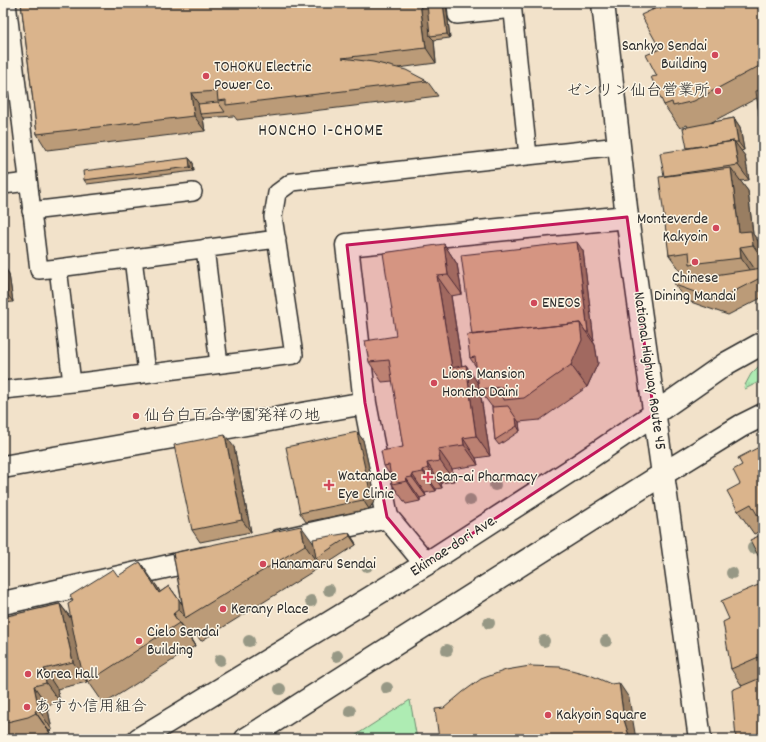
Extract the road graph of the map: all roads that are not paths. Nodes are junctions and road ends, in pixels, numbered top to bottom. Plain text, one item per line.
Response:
1 (7, 3) edge
2 (456, 3) edge
3 (603, 3) edge
4 (512, 6) edge
5 (7, 38) edge
6 (619, 146) junction
7 (528, 156) junction
8 (28, 182) junction
9 (3, 185) edge
10 (193, 192) dead end
11 (31, 211) junction
12 (627, 217) junction
13 (277, 239) junction
14 (205, 248) junction
15 (133, 258) junction
16 (58, 268) junction
17 (763, 343) edge
18 (218, 364) junction
19 (147, 373) junction
20 (72, 383) junction
21 (3, 390) edge
22 (365, 403) junction
23 (654, 414) junction
24 (763, 414) edge
25 (3, 467) edge
26 (664, 474) junction
27 (387, 517) junction
28 (258, 546) edge
29 (227, 553) edge
30 (426, 564) junction
31 (3, 603) edge
32 (139, 739) edge
33 (246, 739) edge
34 (700, 739) edge

1 - 5 lane
2 - 4 lane
3 - 6 main road, National Highway Route 45
4 - 7 lane
5 - 8 lane
6 - 7 lane
6 - 12 main road, National Highway Route 45
7 - 13 lane
8 - 9 lane
8 - 11 lane
10 - 11 lane
11 - 16 lane
12 - 22 main road
12 - 23 main road, National Highway Route 45
13 - 14 lane
13 - 18 lane
14 - 15 lane
14 - 18 lane
15 - 16 lane
15 - 19 lane
16 - 20 lane
17 - 23 main road, Ekimae-dori Ave.
18 - 19 lane
19 - 20 lane
20 - 21 lane
22 - 25 main road
22 - 27 main road
23 - 26 main road, National Highway Route 45
23 - 30 main road, Ekimae-dori Ave.
24 - 26 main road
26 - 33 main road
26 - 34 main road, National Highway Route 45
27 - 28 main road
27 - 30 main road
29 - 31 main road
30 - 32 main road, Ekimae-dori Ave.

